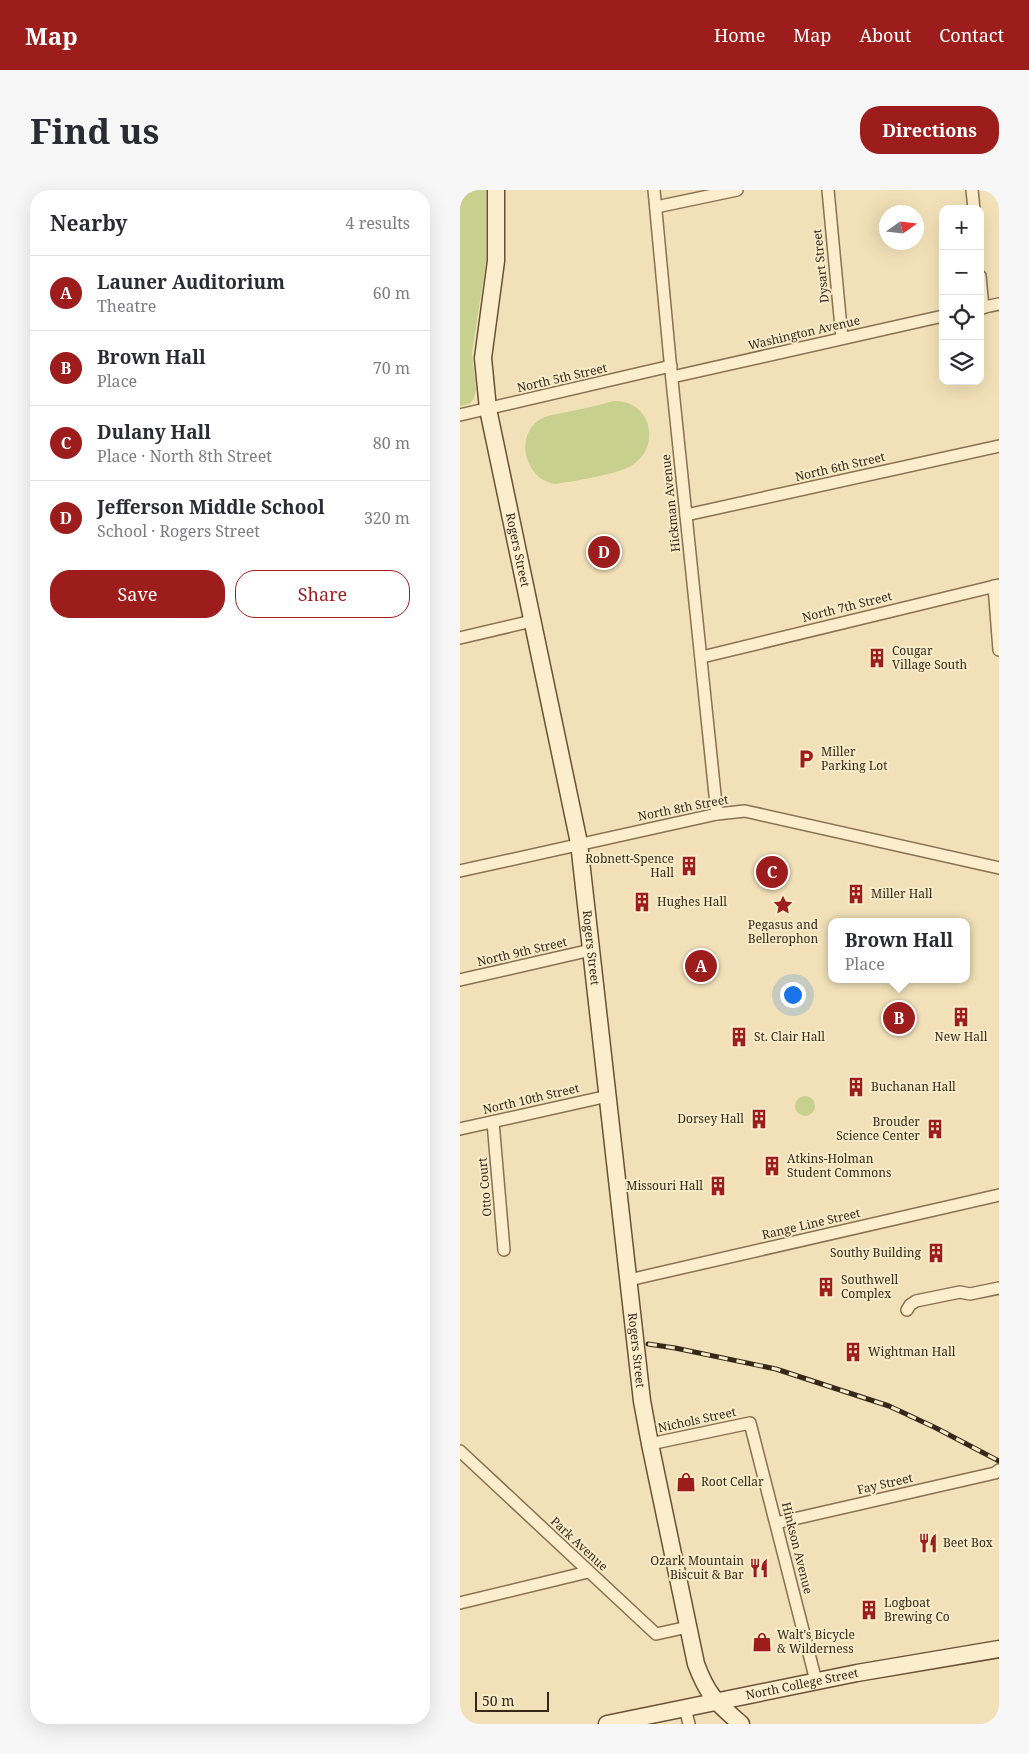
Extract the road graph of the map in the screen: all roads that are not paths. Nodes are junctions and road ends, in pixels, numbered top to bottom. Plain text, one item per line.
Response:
1 (496, 190) edge
2 (654, 190) edge
3 (736, 190) edge
4 (828, 190) edge
5 (972, 190) edge
6 (974, 205) edge
7 (656, 207) junction
8 (999, 304) edge
9 (984, 308) edge
10 (939, 317) edge
11 (842, 338) junction
12 (671, 372) junction
13 (488, 409) junction
14 (460, 415) edge
15 (999, 446) edge
16 (686, 515) junction
17 (996, 586) edge
18 (532, 621) junction
19 (460, 638) edge
20 (999, 650) edge
21 (702, 657) junction
22 (718, 814) junction
23 (579, 843) junction
24 (999, 868) edge
25 (460, 871) edge
26 (591, 950) junction
27 (460, 980) edge
28 (608, 1096) junction
29 (493, 1122) junction
30 (460, 1129) edge
31 (999, 1195) edge
32 (504, 1250) dead end
33 (629, 1280) junction
34 (999, 1288) edge
35 (907, 1310) dead end
36 (750, 1423) joint
37 (650, 1444) junction
38 (460, 1450) edge
39 (999, 1470) edge
40 (776, 1524) junction
41 (588, 1572) junction
42 (460, 1603) edge
43 (688, 1627) junction
44 (999, 1649) edge
45 (816, 1681) junction
46 (716, 1702) junction
47 (687, 1716) edge
48 (606, 1724) edge
49 (741, 1724) edge

1 - 13 street, Rogers Street
2 - 7 street, Hickman Avenue
3 - 7 street
4 - 11 street, Dysart Street
5 - 6 street
7 - 12 street, Hickman Avenue
8 - 9 street
10 - 11 street, Washington Avenue
11 - 12 street, Washington Avenue
12 - 13 street, North 5th Street
12 - 16 street, Hickman Avenue
13 - 14 street, North 5th Street
13 - 18 street, Rogers Street
15 - 16 street, North 6th Street
16 - 21 street, Hickman Avenue
17 - 20 street
17 - 21 street, North 7th Street
18 - 19 street
18 - 23 street, Rogers Street
21 - 22 street, Hickman Avenue
22 - 23 street, North 8th Street
22 - 24 street, North 8th Street
23 - 25 street, North 8th Street
23 - 26 street, Rogers Street
26 - 27 street, North 9th Street
26 - 28 street, Rogers Street
28 - 29 street, North 10th Street
28 - 33 street, Rogers Street
29 - 30 street, North 10th Street
29 - 32 street, Otto Court
31 - 33 street, Range Line Street
33 - 37 street, Rogers Street
34 - 35 street
36 - 37 street, Nichols Street
36 - 40 street, Hinkson Avenue
37 - 43 street, Rogers Street
38 - 41 street, Park Avenue
39 - 40 street, Fay Street
40 - 45 street, Hinkson Avenue
41 - 42 street
41 - 43 street, Park Avenue
43 - 46 street, Rogers Street
44 - 45 street, North College Street
45 - 46 street, North College Street
46 - 47 street, North College Street
46 - 49 street, Rogers Street
47 - 48 street, North College Street

